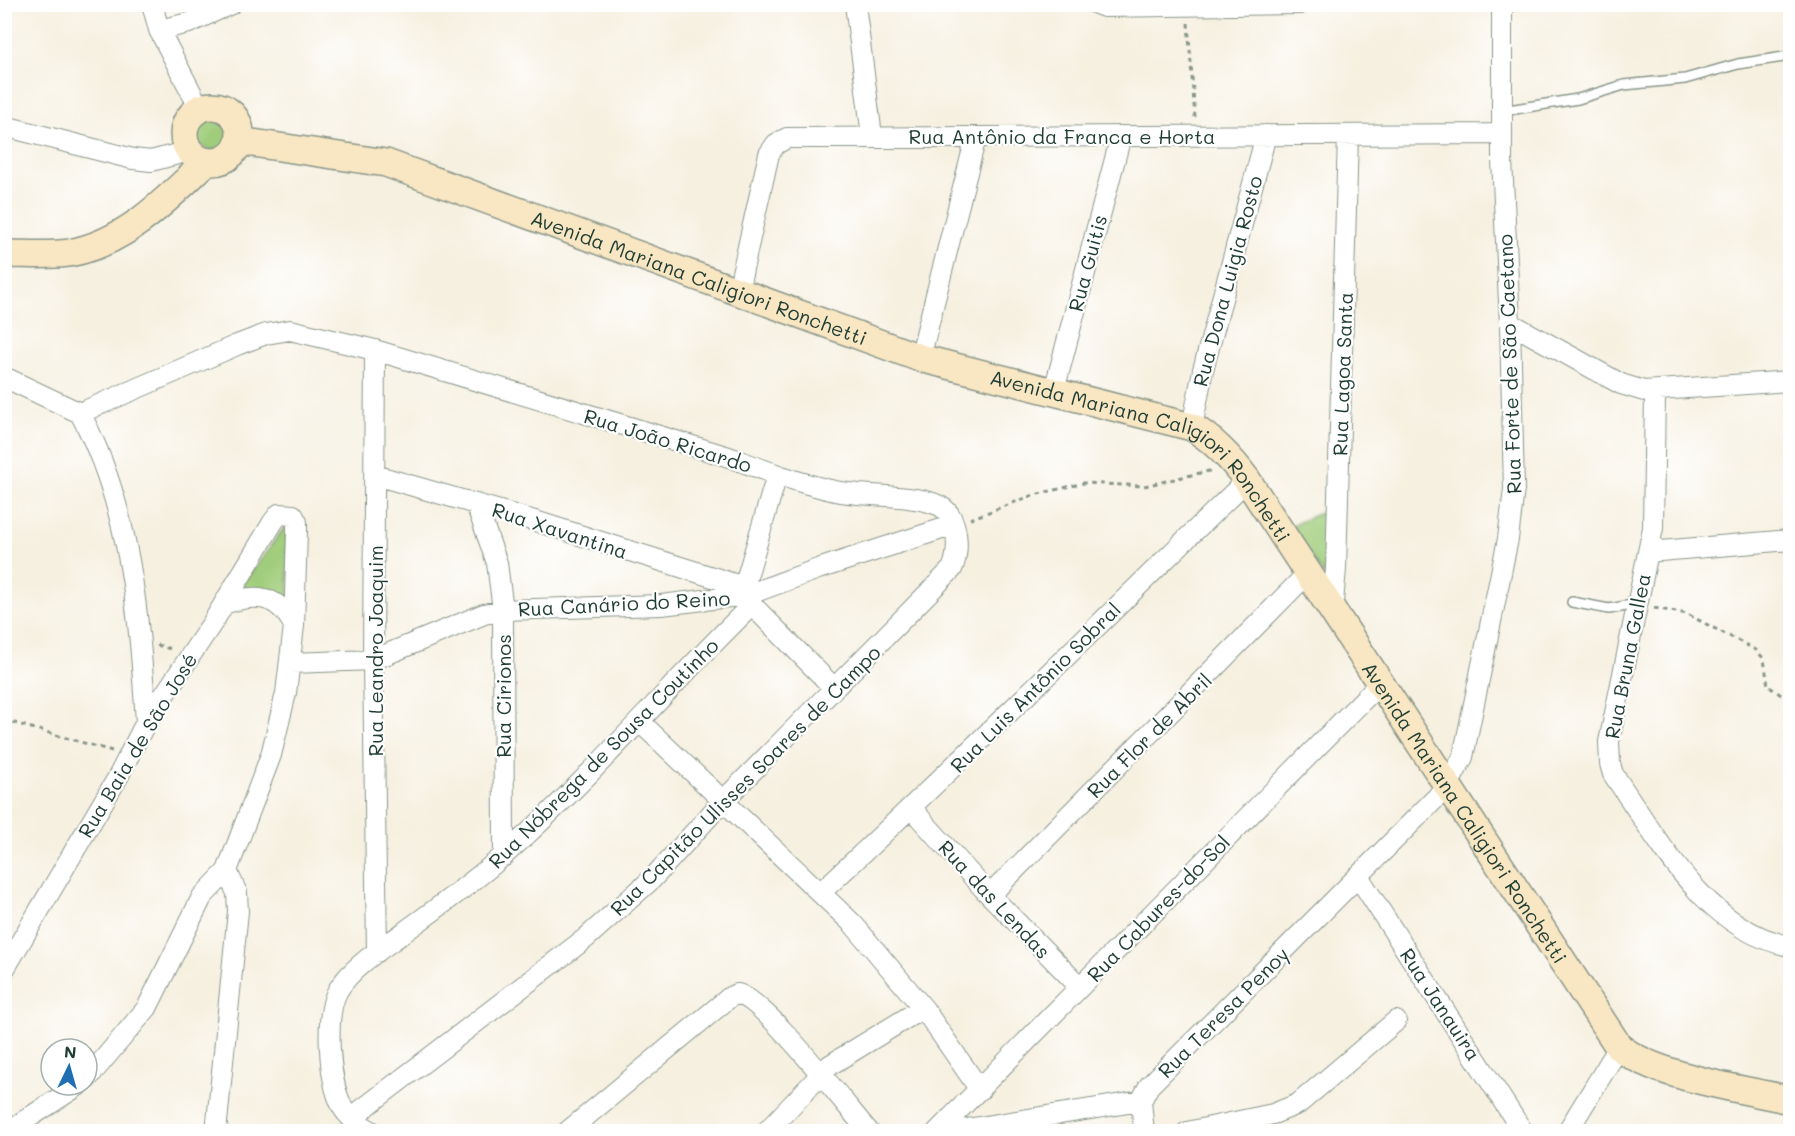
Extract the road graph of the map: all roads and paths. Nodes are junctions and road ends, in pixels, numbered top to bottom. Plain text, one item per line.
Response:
1 (152, 4) edge
2 (231, 4) edge
3 (855, 4) edge
4 (1096, 4) edge
5 (1299, 4) edge
6 (1502, 4) edge
7 (1241, 5) edge
8 (1187, 6) junction
9 (159, 30) junction
10 (1791, 56) edge
11 (200, 109) junction
12 (1502, 111) junction
13 (4, 126) edge
14 (1502, 134) junction
15 (1196, 135) junction
16 (1266, 135) junction
17 (1348, 135) junction
18 (872, 136) junction
19 (1121, 136) junction
20 (976, 137) junction
21 (240, 141) junction
22 (197, 156) junction
23 (4, 254) edge
24 (738, 291) junction
25 (1510, 323) junction
26 (375, 350) junction
27 (920, 358) junction
28 (4, 377) edge
29 (1791, 381) edge
30 (1054, 391) junction
31 (1655, 392) junction
32 (80, 413) junction
33 (1191, 427) junction
34 (1241, 473) junction
35 (375, 475) junction
36 (777, 475) junction
37 (476, 504) junction
38 (954, 525) junction
39 (1791, 540) edge
40 (1648, 552) junction
41 (1308, 573) junction
42 (748, 596) junction
43 (1572, 602) dead end
44 (224, 604) junction
45 (1637, 604) junction
46 (503, 610) junction
47 (1332, 613) junction
48 (294, 626) junction
49 (141, 640) junction
50 (190, 655) junction
51 (373, 660) junction
52 (292, 663) junction
53 (1379, 684) junction
54 (834, 688) junction
55 (1791, 701) edge
56 (4, 720) edge
57 (146, 722) junction
58 (640, 722) junction
59 (128, 756) junction
60 (1447, 787) junction
61 (723, 801) junction
62 (912, 809) junction
63 (504, 856) junction
64 (227, 871) junction
65 (1358, 876) junction
66 (821, 892) junction
67 (990, 896) junction
68 (1791, 946) edge
69 (377, 952) junction
70 (4, 970) edge
71 (1080, 987) junction
72 (923, 1008) junction
73 (1396, 1021) dead end
74 (1619, 1047) junction
75 (99, 1065) edge
76 (820, 1075) junction
77 (980, 1090) junction
78 (60, 1097) edge
79 (1791, 1100) edge
80 (1142, 1101) junction
81 (351, 1118) junction
82 (8, 1131) edge
83 (216, 1131) edge
84 (373, 1131) edge
85 (567, 1131) edge
86 (766, 1131) edge
87 (869, 1131) edge
88 (938, 1131) edge
89 (948, 1131) edge
90 (1144, 1131) edge
91 (1187, 1131) edge
92 (1523, 1131) edge
93 (1567, 1131) edge

1 - 9 street
2 - 9 street
3 - 18 street
4 - 8 street
5 - 7 street
6 - 12 street, Rua Forte de São Caetano
7 - 8 street
8 - 15 path
9 - 11 street
10 - 12 lane
11 - 21 street
11 - 22 street
12 - 14 street, Rua Forte de São Caetano
13 - 22 street
14 - 17 street, Rua Antônio da Franca e Horta
14 - 25 street, Rua Forte de São Caetano
15 - 16 street, Rua Antônio da Franca e Horta
15 - 19 street, Rua Antônio da Franca e Horta
16 - 17 street, Rua Antônio da Franca e Horta
16 - 33 street, Rua Dona Luigia Rosto
17 - 47 street, Rua Lagoa Santa
18 - 20 street, Rua Antônio da Franca e Horta
18 - 24 street, Rua Antônio da Franca e Horta
19 - 20 street, Rua Antônio da Franca e Horta
19 - 30 street, Rua Guitis
20 - 27 street
21 - 22 street
21 - 24 street, Avenida Mariana Caligiori Ronchetti
22 - 23 street
24 - 27 street, Avenida Mariana Caligiori Ronchetti
25 - 31 street
25 - 60 street, Rua Forte de São Caetano
26 - 32 street, Rua João Ricardo
26 - 35 street, Rua Leandro Joaquim
26 - 36 street, Rua João Ricardo
27 - 30 street, Avenida Mariana Caligiori Ronchetti
28 - 32 street
29 - 31 street
30 - 33 street, Avenida Mariana Caligiori Ronchetti
31 - 40 street, Rua Bruna Gallea
32 - 49 street
33 - 34 street, Avenida Mariana Caligiori Ronchetti
34 - 38 path
34 - 41 street, Avenida Mariana Caligiori Ronchetti
34 - 62 street, Rua Luis Antônio Sobral
35 - 37 street, Rua Xavantina
35 - 51 street, Rua Leandro Joaquim
36 - 38 street, Rua João Ricardo
36 - 42 street, Rua Nóbrega de Sousa Coutinho
37 - 42 street, Rua Xavantina
37 - 46 street, Rua Cirionos
38 - 42 street, Rua Canário do Reino
38 - 54 street, Rua Capitão Ulisses Soares de Campo
39 - 40 street
40 - 45 street, Rua Bruna Gallea
41 - 47 street, Avenida Mariana Caligiori Ronchetti
41 - 67 street, Rua Flor de Abril
42 - 46 street, Rua Canário do Reino
42 - 54 street, Rua Xavantina
42 - 58 street, Rua Nóbrega de Sousa Coutinho
43 - 45 lane
44 - 48 street
44 - 48 street, Rua Baia de São José
44 - 50 street, Rua Baia de São José
45 - 55 path
45 - 68 street, Rua Bruna Gallea
46 - 51 street, Rua Canário do Reino
46 - 63 street, Rua Cirionos
47 - 53 street, Avenida Mariana Caligiori Ronchetti
48 - 52 street
49 - 50 path
49 - 57 street
50 - 57 street, Rua Baia de São José
51 - 52 street, Rua Canário do Reino
51 - 69 street, Rua Leandro Joaquim
52 - 64 street
53 - 60 street, Avenida Mariana Caligiori Ronchetti
53 - 71 street, Rua Cabures-do-Sol
54 - 61 street, Rua Capitão Ulisses Soares de Campo
56 - 59 path
57 - 59 street, Rua Baia de São José
58 - 61 street
58 - 63 street, Rua Nóbrega de Sousa Coutinho
59 - 70 street, Rua Baia de São José
60 - 65 street, Rua Teresa Penoy
60 - 74 street, Avenida Mariana Caligiori Ronchetti
61 - 66 street
61 - 81 street, Rua Capitão Ulisses Soares de Campo
62 - 66 street, Rua Luis Antônio Sobral
62 - 67 street, Rua das Lendas
63 - 69 street, Rua Nóbrega de Sousa Coutinho
64 - 75 street
64 - 83 street
65 - 80 street, Rua Teresa Penoy
65 - 92 street, Rua Janauira
66 - 72 street
67 - 71 street, Rua das Lendas
69 - 81 street, Rua Nóbrega de Sousa Coutinho
71 - 77 street, Rua Cabures-do-Sol
72 - 76 street
72 - 77 street
73 - 91 street
74 - 79 street, Avenida Mariana Caligiori Ronchetti
74 - 93 street
76 - 85 street
76 - 86 street
76 - 87 street
77 - 88 street, Rua Cabures-do-Sol
78 - 82 street
80 - 89 street
80 - 90 street
81 - 84 street

